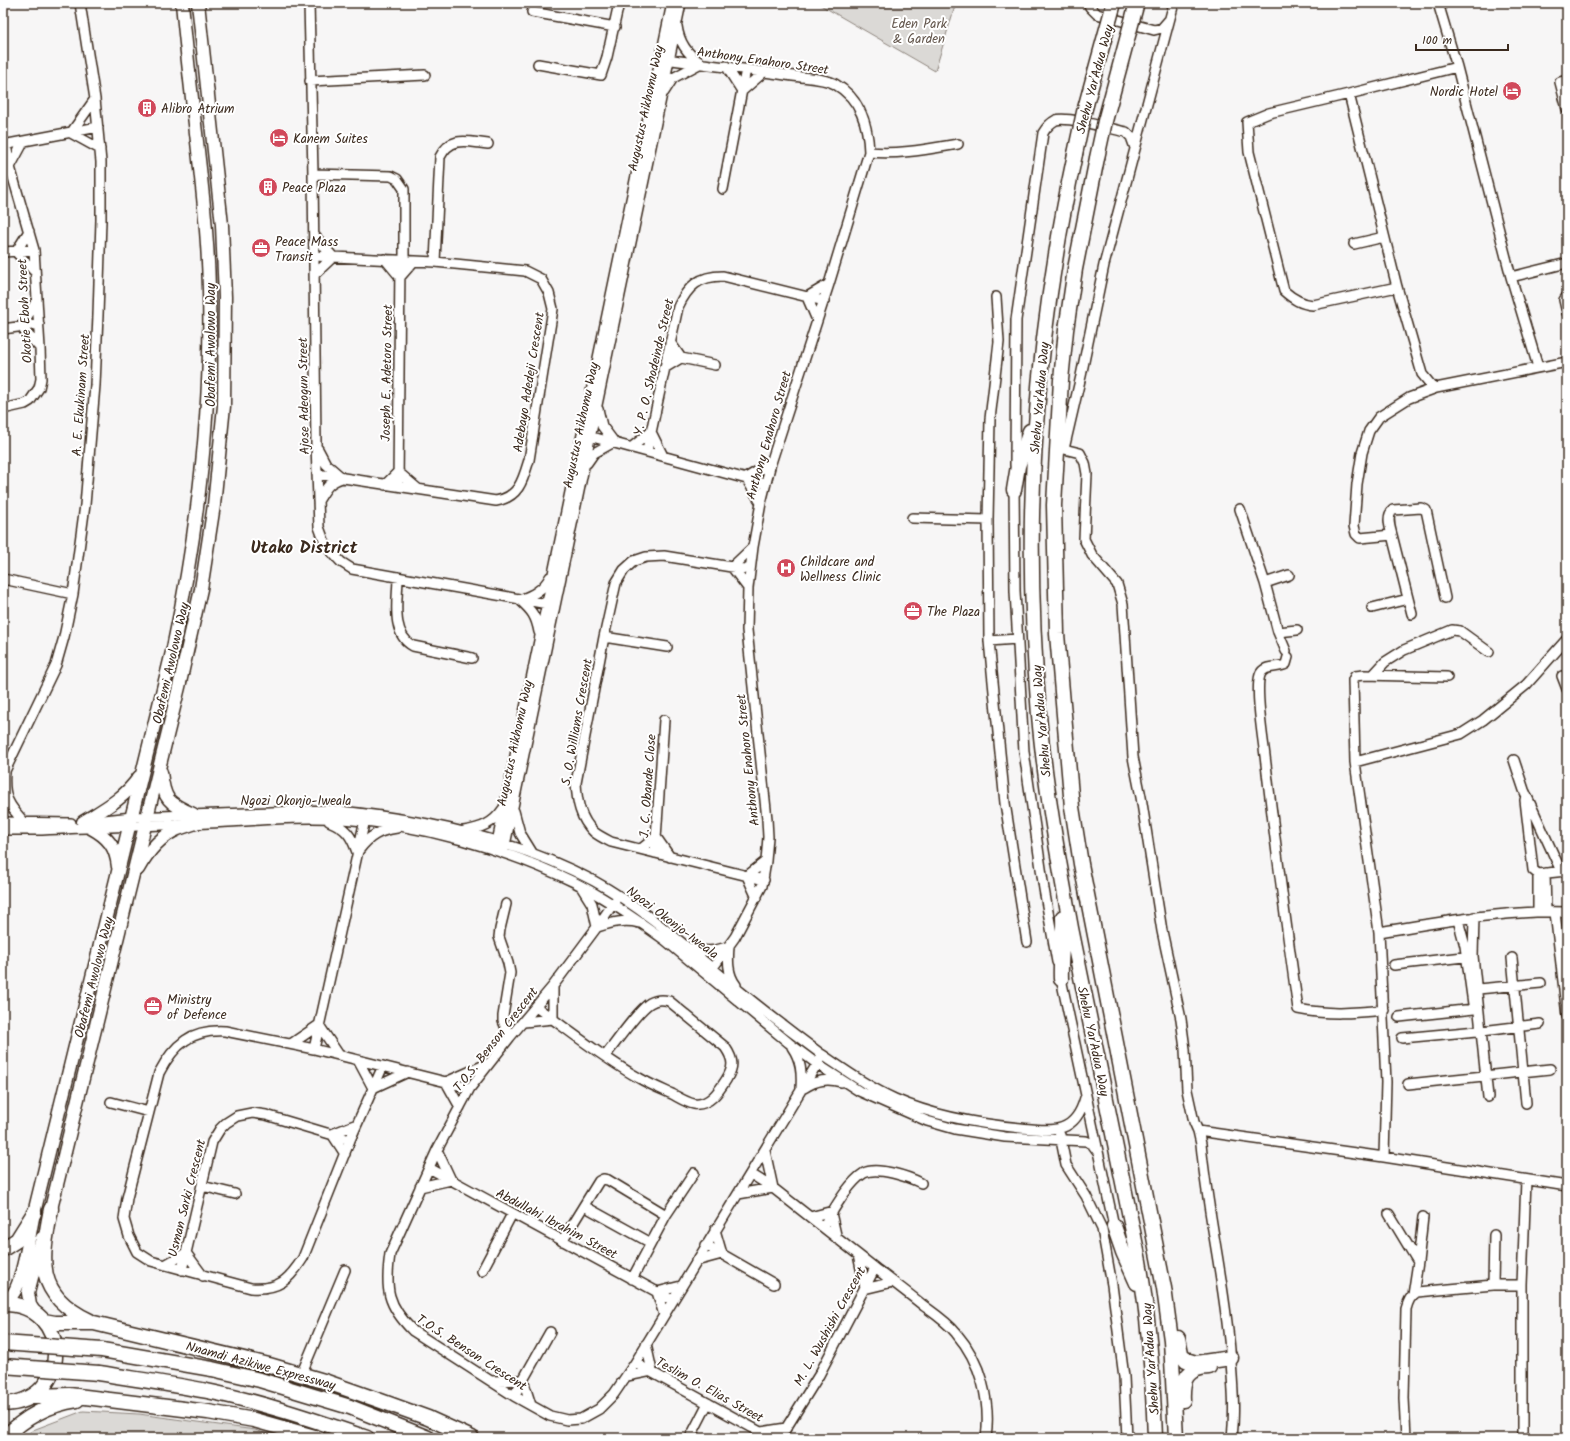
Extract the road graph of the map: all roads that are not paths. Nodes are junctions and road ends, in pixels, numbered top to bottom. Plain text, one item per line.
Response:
1 (80, 3) edge
2 (182, 3) edge
3 (198, 3) edge
4 (309, 3) edge
5 (619, 3) edge
6 (672, 3) edge
7 (681, 3) edge
8 (1088, 3) edge
9 (1114, 3) edge
10 (1174, 3) edge
11 (1438, 3) edge
12 (1137, 4) edge
13 (532, 12) dead end
14 (1170, 19) junction
15 (676, 22) junction
16 (615, 27) junction
17 (664, 59) junction
18 (701, 63) junction
19 (538, 64) dead end
20 (726, 66) junction
21 (1457, 66) junction
22 (746, 69) junction
23 (766, 71) junction
24 (425, 76) dead end
25 (1567, 80) edge
26 (310, 81) junction
27 (742, 92) junction
28 (1349, 94) junction
29 (95, 99) junction
30 (660, 101) junction
31 (1567, 109) edge
32 (98, 127) junction
33 (71, 133) junction
34 (24, 141) junction
35 (488, 144) dead end
36 (958, 144) dead end
37 (5, 145) edge
38 (1135, 148) junction
39 (100, 149) junction
40 (869, 152) junction
41 (6, 164) edge
42 (313, 174) junction
43 (723, 189) dead end
44 (29, 231) junction
45 (314, 235) junction
46 (1384, 237) junction
47 (1354, 244) dead end
48 (34, 250) junction
49 (3, 252) edge
50 (16, 252) junction
51 (314, 256) junction
52 (334, 257) junction
53 (385, 259) junction
54 (406, 261) junction
55 (435, 262) junction
56 (1567, 263) edge
57 (35, 272) junction
58 (314, 275) junction
59 (400, 277) junction
60 (1511, 277) junction
61 (829, 284) junction
62 (1397, 287) junction
63 (1567, 296) edge
64 (807, 297) junction
65 (996, 297) dead end
66 (37, 300) junction
67 (824, 301) junction
68 (1567, 314) edge
69 (817, 320) junction
70 (39, 324) junction
71 (21, 327) junction
72 (3, 329) edge
73 (670, 342) junction
74 (40, 348) junction
75 (666, 355) junction
76 (681, 358) junction
77 (1567, 362) edge
78 (715, 365) dead end
79 (1538, 367) junction
80 (664, 369) junction
81 (1436, 388) junction
82 (1038, 395) junction
83 (598, 404) junction
84 (3, 409) edge
85 (651, 432) junction
86 (586, 435) junction
87 (614, 442) junction
88 (316, 444) junction
89 (632, 447) junction
90 (1064, 449) junction
91 (647, 451) junction
92 (663, 456) junction
93 (771, 463) junction
94 (584, 468) junction
95 (398, 472) junction
96 (317, 474) junction
97 (342, 478) junction
98 (746, 478) junction
99 (385, 484) junction
100 (766, 484) junction
101 (398, 486) junction
102 (418, 490) junction
103 (1014, 490) junction
104 (318, 501) junction
105 (761, 503) junction
106 (1054, 505) junction
107 (1240, 509) dead end
108 (912, 518) dead end
109 (988, 520) junction
110 (1392, 535) junction
111 (753, 546) junction
112 (732, 567) junction
113 (554, 569) junction
114 (750, 570) junction
115 (1289, 575) dead end
116 (398, 577) junction
117 (3, 580) edge
118 (1265, 583) junction
119 (748, 588) junction
120 (73, 594) junction
121 (1445, 598) dead end
122 (1408, 599) junction
123 (520, 600) junction
124 (551, 605) junction
125 (1372, 608) dead end
126 (1412, 614) dead end
127 (607, 623) junction
128 (1297, 630) dead end
129 (1278, 632) junction
130 (604, 637) junction
131 (540, 638) junction
132 (618, 639) junction
133 (1017, 639) junction
134 (1567, 639) edge
135 (989, 641) junction
136 (667, 647) dead end
137 (601, 650) junction
138 (1489, 652) dead end
139 (472, 658) dead end
140 (1373, 675) junction
141 (1562, 676) dead end
142 (1447, 677) dead end
143 (1567, 689) edge
144 (664, 720) dead end
145 (1514, 760) dead end
146 (1354, 762) junction
147 (160, 763) junction
148 (142, 773) junction
149 (4, 774) edge
150 (1524, 790) junction
151 (509, 806) junction
152 (366, 818) junction
153 (195, 819) junction
154 (324, 819) junction
155 (146, 820) junction
156 (131, 821) junction
157 (3, 822) edge
158 (25, 823) junction
159 (87, 825) junction
160 (405, 827) junction
161 (3, 830) edge
162 (462, 832) junction
163 (656, 837) junction
164 (500, 847) junction
165 (641, 850) junction
166 (357, 852) junction
167 (655, 853) junction
168 (534, 855) junction
169 (670, 857) junction
170 (766, 861) junction
171 (118, 870) junction
172 (1564, 871) edge
173 (1541, 873) junction
174 (747, 876) junction
175 (1062, 878) junction
176 (131, 880) junction
177 (764, 880) junction
178 (582, 887) junction
179 (618, 896) junction
180 (757, 898) junction
181 (506, 904) dead end
182 (613, 905) junction
183 (1546, 912) junction
184 (1567, 912) edge
185 (1474, 917) junction
186 (1458, 920) junction
187 (642, 923) junction
188 (597, 928) junction
189 (1379, 932) junction
190 (1027, 942) dead end
191 (729, 946) junction
192 (686, 947) junction
193 (1470, 957) junction
194 (1512, 958) dead end
195 (1394, 965) dead end
196 (710, 972) junction
197 (1061, 979) junction
198 (1541, 983) dead end
199 (553, 986) junction
200 (1515, 986) junction
201 (1478, 989) junction
202 (743, 994) junction
203 (536, 1007) junction
204 (1474, 1009) junction
205 (1384, 1010) junction
206 (1567, 1016) edge
207 (1399, 1017) dead end
208 (552, 1019) junction
209 (524, 1022) junction
210 (1540, 1024) dead end
211 (319, 1025) junction
212 (1518, 1027) junction
213 (1479, 1031) junction
214 (510, 1037) junction
215 (1402, 1038) dead end
216 (789, 1043) junction
217 (292, 1044) junction
218 (314, 1049) junction
219 (339, 1055) junction
220 (823, 1055) junction
221 (605, 1056) junction
222 (358, 1060) junction
223 (490, 1063) junction
224 (817, 1064) junction
225 (383, 1066) junction
226 (1550, 1069) dead end
227 (408, 1072) junction
228 (1523, 1072) junction
229 (1485, 1078) junction
230 (446, 1082) junction
231 (846, 1084) junction
232 (1408, 1084) dead end
233 (373, 1088) junction
234 (470, 1088) junction
235 (801, 1090) junction
236 (1086, 1097) junction
237 (1488, 1097) dead end
238 (111, 1102) dead end
239 (1526, 1103) dead end
240 (460, 1107) junction
241 (149, 1112) junction
242 (357, 1124) junction
243 (1059, 1129) junction
244 (1198, 1131) junction
245 (332, 1134) junction
246 (1060, 1139) junction
247 (350, 1140) junction
248 (437, 1150) junction
249 (765, 1152) junction
250 (345, 1154) junction
251 (1100, 1154) junction
252 (1384, 1157) junction
253 (429, 1168) junction
254 (694, 1172) dead end
255 (751, 1174) junction
256 (451, 1180) junction
257 (1526, 1180) junction
258 (921, 1183) dead end
259 (202, 1186) junction
260 (1567, 1186) edge
261 (420, 1187) junction
262 (773, 1188) junction
263 (235, 1194) dead end
264 (738, 1194) junction
265 (584, 1206) junction
266 (51, 1209) junction
267 (832, 1212) junction
268 (34, 1213) junction
269 (512, 1214) junction
270 (1390, 1214) dead end
271 (666, 1215) junction
272 (810, 1217) junction
273 (1423, 1217) dead end
274 (1114, 1226) joint
275 (823, 1227) junction
276 (715, 1230) junction
277 (1494, 1235) dead end
278 (837, 1239) junction
279 (562, 1241) junction
280 (651, 1243) junction
281 (706, 1245) junction
282 (3, 1249) edge
283 (186, 1253) junction
284 (722, 1254) junction
285 (858, 1255) junction
286 (696, 1261) junction
287 (1418, 1262) junction
288 (166, 1265) junction
289 (876, 1268) junction
290 (182, 1270) junction
291 (345, 1270) dead end
292 (482, 1271) dead end
293 (203, 1276) junction
294 (632, 1279) junction
295 (893, 1282) junction
296 (774, 1284) dead end
297 (1493, 1285) junction
298 (1522, 1285) junction
299 (681, 1286) junction
300 (865, 1288) junction
301 (1164, 1288) junction
302 (656, 1292) junction
303 (1413, 1295) junction
304 (672, 1300) junction
305 (3, 1303) edge
306 (1146, 1306) junction
307 (664, 1315) junction
308 (39, 1317) junction
309 (94, 1322) junction
310 (550, 1332) dead end
311 (3, 1343) edge
312 (646, 1344) junction
313 (1231, 1361) junction
314 (635, 1362) junction
315 (3, 1366) edge
316 (652, 1372) junction
317 (302, 1375) junction
318 (627, 1376) junction
319 (524, 1380) junction
320 (491, 1381) junction
321 (33, 1396) junction
322 (514, 1396) junction
323 (99, 1397) junction
324 (381, 1401) junction
325 (708, 1403) junction
326 (531, 1405) junction
327 (6, 1407) edge
328 (786, 1428) junction
329 (425, 1436) edge
330 (765, 1436) edge
331 (4, 1438) edge
332 (318, 1438) edge
333 (367, 1438) edge
334 (472, 1438) edge
335 (690, 1438) edge
336 (780, 1438) edge
337 (986, 1438) edge
338 (1127, 1438) edge
339 (1155, 1438) edge
340 (1176, 1438) edge
341 (1183, 1438) edge
342 (1232, 1438) edge
343 (1406, 1438) edge
344 (1522, 1438) edge

1 - 29 street, A. E. Ekukinam Street
2 - 148 main road, Obafemi Awolowo Way
3 - 147 main road, Obafemi Awolowo Way
4 - 26 street, Ajose Adeogun Street
5 - 16 street
6 - 17 street, Augustus Aikhomu Way
7 - 15 street, Augustus Aikhomu Way
8 - 14 street
9 - 82 highway, Shehu Yar'Adua Way, bridge
10 - 14 street
11 - 21 street
12 - 106 highway, Shehu Yar'Adua Way, bridge
13 - 16 street
14 - 38 street
15 - 17 street, Augustus Aikhomu Way
15 - 18 street
16 - 19 street
17 - 18 street, Anthony Enahoro Street
17 - 30 street, Augustus Aikhomu Way
17 - 86 street, Augustus Aikhomu Way
18 - 20 street, Anthony Enahoro Street
18 - 30 street
20 - 22 street, Anthony Enahoro Street
20 - 27 street
21 - 28 street
21 - 60 street
22 - 23 street, Anthony Enahoro Street
22 - 27 street
23 - 27 street
23 - 40 street, Anthony Enahoro Street
24 - 26 street
25 - 31 street
26 - 42 street, Ajose Adeogun Street
27 - 43 street
28 - 46 street
28 - 62 street
29 - 32 street, A. E. Ekukinam Street
29 - 33 street
30 - 83 street, Augustus Aikhomu Way
32 - 33 street
32 - 39 street, A. E. Ekukinam Street
33 - 34 street
33 - 39 street
34 - 37 street
34 - 41 street
35 - 55 street
36 - 40 street
37 - 41 street, Okotie Eboh Street
38 - 90 street
38 - 103 street
39 - 120 street, A. E. Ekukinam Street
40 - 61 street, Anthony Enahoro Street
41 - 44 street, Okotie Eboh Street
42 - 45 street, Ajose Adeogun Street
42 - 54 street, Joseph E. Adetoro Street
44 - 48 street, Okotie Eboh Street
44 - 50 street
45 - 51 street, Ajose Adeogun Street
45 - 52 street
46 - 47 street
46 - 62 street
48 - 50 street
48 - 57 street, Okotie Eboh Street
49 - 50 street
50 - 57 street
51 - 52 street, Adebayo Adedeji Crescent
51 - 58 street, Ajose Adeogun Street
52 - 53 street, Adebayo Adedeji Crescent
52 - 58 street
53 - 54 street, Adebayo Adedeji Crescent
53 - 59 street
54 - 55 street, Adebayo Adedeji Crescent
54 - 59 street, Joseph E. Adetoro Street
54 - 59 street
55 - 102 street, Adebayo Adedeji Crescent
56 - 60 street
57 - 66 street, Okotie Eboh Street
58 - 88 street, Ajose Adeogun Street
59 - 95 street, Joseph E. Adetoro Street
60 - 79 street
61 - 64 street
61 - 67 street, Anthony Enahoro Street
62 - 81 street
63 - 68 street
64 - 67 street, Y. P. O. Shodeinde Street
64 - 69 street
64 - 73 street, Y. P. O. Shodeinde Street
65 - 109 street
66 - 70 street, Okotie Eboh Street
66 - 71 street
67 - 69 street, Anthony Enahoro Street
69 - 93 street, Anthony Enahoro Street
70 - 71 street
70 - 74 street, Okotie Eboh Street
71 - 72 street
71 - 74 street
73 - 75 street, Y. P. O. Shodeinde Street
73 - 76 street
74 - 84 street, Okotie Eboh Street
75 - 76 street
75 - 80 street, Y. P. O. Shodeinde Street
76 - 78 street
76 - 80 street
77 - 79 street
79 - 81 street
80 - 85 street, Y. P. O. Shodeinde Street
81 - 110 street
82 - 103 highway
82 - 175 highway, Shehu Yar'Adua Way
83 - 86 street, Augustus Aikhomu Way
83 - 87 street
85 - 89 street
85 - 91 street, Y. P. O. Shodeinde Street
85 - 92 street
86 - 87 street
86 - 94 street, Augustus Aikhomu Way
86 - 113 street, Augustus Aikhomu Way
87 - 89 street
87 - 94 street
88 - 96 street, Ajose Adeogun Street
88 - 97 street
89 - 91 street
90 - 106 highway
90 - 244 street
91 - 92 street
92 - 98 street
93 - 98 street
93 - 100 street, Anthony Enahoro Street
94 - 124 street, Augustus Aikhomu Way
95 - 99 street
95 - 101 street, Joseph E. Adetoro Street
95 - 102 street
96 - 97 street, Adebayo Adedeji Crescent
96 - 104 street, Ajose Adeogun Street
97 - 99 street, Adebayo Adedeji Crescent
97 - 104 street
98 - 100 street
98 - 105 street
99 - 101 street, Adebayo Adedeji Crescent
100 - 105 street, Anthony Enahoro Street
101 - 102 street, Adebayo Adedeji Crescent
103 - 133 street
104 - 116 street, Ajose Adeogun Street
105 - 111 street, Anthony Enahoro Street
106 - 301 highway, Shehu Yar'Adua Way
107 - 118 street
108 - 109 street
109 - 135 street
110 - 121 street
110 - 122 street
111 - 112 street
111 - 114 street, Anthony Enahoro Street
112 - 114 street, S. O. Williams Crescent
112 - 119 street
112 - 127 street, S. O. Williams Crescent
113 - 123 street
113 - 124 street, Augustus Aikhomu Way
114 - 119 street, Anthony Enahoro Street
115 - 118 street
116 - 123 street, Ajose Adeogun Street
116 - 139 street
117 - 120 street
118 - 129 street
119 - 170 street, Anthony Enahoro Street
120 - 149 street, A. E. Ekukinam Street
122 - 125 street
122 - 126 street
123 - 124 street, Ajose Adeogun Street
123 - 131 street
124 - 131 street, Augustus Aikhomu Way
124 - 151 street, Augustus Aikhomu Way
127 - 130 street, S. O. Williams Crescent
127 - 132 street
128 - 129 street
129 - 205 street
130 - 132 street
130 - 137 street, S. O. Williams Crescent
131 - 151 street, Augustus Aikhomu Way
132 - 136 street
132 - 137 street
133 - 135 street
133 - 197 street
134 - 146 street
135 - 190 street
137 - 165 street, S. O. Williams Crescent
138 - 140 street
140 - 142 street
140 - 146 street
141 - 143 street
144 - 163 street, J. C. Obande Close
145 - 150 street
146 - 189 street
147 - 153 main road
147 - 155 main road, Obafemi Awolowo Way
148 - 156 main road, Obafemi Awolowo Way
148 - 159 main road
149 - 158 street
150 - 172 street
150 - 173 street
151 - 162 street
151 - 164 street, Augustus Aikhomu Way
151 - 168 street
152 - 153 street, Ngozi Okonjo-Iweala
152 - 154 street, Ngozi Okonjo-Iweala
152 - 160 street, Ngozi Okonjo-Iweala
152 - 162 street, Ngozi Okonjo-Iweala
152 - 166 street
153 - 154 street, Ngozi Okonjo-Iweala
153 - 155 street, Ngozi Okonjo-Iweala
153 - 176 main road
154 - 166 street
155 - 156 street, Ngozi Okonjo-Iweala
155 - 176 main road, Obafemi Awolowo Way
156 - 159 street, Ngozi Okonjo-Iweala
156 - 171 main road, Obafemi Awolowo Way
157 - 158 street, Ngozi Okonjo-Iweala
158 - 159 street, Ngozi Okonjo-Iweala
159 - 161 street, Ngozi Okonjo-Iweala
159 - 171 main road
160 - 164 street, Ngozi Okonjo-Iweala
160 - 166 street
162 - 164 street, Ngozi Okonjo-Iweala
163 - 165 street
163 - 167 street, J. C. Obande Close
163 - 169 street
164 - 168 street, Ngozi Okonjo-Iweala
164 - 178 street, Ngozi Okonjo-Iweala
165 - 167 street, S. O. Williams Crescent
166 - 211 street
167 - 169 street, S. O. Williams Crescent
168 - 179 street, Ngozi Okonjo-Iweala
169 - 174 street, S. O. Williams Crescent
170 - 174 street
170 - 177 street, Anthony Enahoro Street
171 - 268 main road, Obafemi Awolowo Way
172 - 173 street
173 - 183 street
174 - 177 street, S. O. Williams Crescent
174 - 180 street
175 - 197 highway
175 - 306 highway, Shehu Yar'Adua Way
176 - 266 main road, Obafemi Awolowo Way
177 - 180 street, Anthony Enahoro Street
178 - 182 street, Ngozi Okonjo-Iweala
178 - 188 street
179 - 182 street, T.O.S. Benson Crescent
179 - 192 street, Ngozi Okonjo-Iweala
180 - 191 street, Anthony Enahoro Street
181 - 214 street
182 - 187 street, Ngozi Okonjo-Iweala
182 - 188 street, T.O.S. Benson Crescent
183 - 184 street
183 - 185 street
183 - 206 street
185 - 186 street
185 - 193 street
186 - 189 street
186 - 193 street
187 - 188 street
187 - 196 street, Ngozi Okonjo-Iweala
188 - 199 street, T.O.S. Benson Crescent
189 - 205 street
191 - 192 street
191 - 196 street, Anthony Enahoro Street
191 - 202 street
192 - 196 street, Ngozi Okonjo-Iweala
193 - 195 street
193 - 201 street
193 - 204 street
194 - 200 street
196 - 202 street, Ngozi Okonjo-Iweala
196 - 216 street, Ngozi Okonjo-Iweala
197 - 236 street
198 - 200 street
199 - 203 street, T.O.S. Benson Crescent
199 - 208 street
200 - 201 street
200 - 212 street
201 - 213 street
202 - 220 street, Ngozi Okonjo-Iweala
203 - 208 street
203 - 209 street, T.O.S. Benson Crescent
204 - 207 street
204 - 213 street
205 - 252 street
208 - 209 street
208 - 221 street
209 - 214 street, T.O.S. Benson Crescent
210 - 212 street
211 - 217 street
211 - 218 street
211 - 219 street
212 - 213 street
212 - 228 street
213 - 215 street
213 - 229 street
214 - 223 street, T.O.S. Benson Crescent
216 - 224 street, Ngozi Okonjo-Iweala
216 - 235 street
217 - 218 street
217 - 241 street
218 - 219 street
219 - 222 street
220 - 224 street, T.O.S. Benson Crescent
220 - 243 street, Ngozi Okonjo-Iweala
221 - 221 street
222 - 225 street
222 - 233 street
223 - 230 street
223 - 234 street, T.O.S. Benson Crescent
224 - 231 street, Ngozi Okonjo-Iweala
224 - 235 street, T.O.S. Benson Crescent
225 - 227 street
225 - 233 street
226 - 228 street
227 - 230 street
227 - 233 street
228 - 229 street
228 - 239 street
229 - 232 street
229 - 237 street
230 - 234 street
230 - 240 street
231 - 235 street
231 - 246 street, Ngozi Okonjo-Iweala
233 - 242 street
234 - 240 street, T.O.S. Benson Crescent
235 - 249 street, T.O.S. Benson Crescent
236 - 243 street, Ngozi Okonjo-Iweala
236 - 251 street
238 - 241 street
240 - 248 street, T.O.S. Benson Crescent
241 - 288 street
242 - 245 street
242 - 247 street
243 - 246 street
244 - 252 street
244 - 313 street
245 - 247 street, Usman Sarki Crescent
245 - 250 street
245 - 259 street, Usman Sarki Crescent
246 - 251 street, Ngozi Okonjo-Iweala
246 - 338 street
247 - 250 street
248 - 253 street, T.O.S. Benson Crescent
248 - 256 street
249 - 255 street, T.O.S. Benson Crescent
249 - 262 street
250 - 293 street
251 - 274 street
252 - 257 street
253 - 256 street, Abdullahi Ibrahim Street
253 - 261 street, T.O.S. Benson Crescent
254 - 271 street
255 - 262 street
255 - 264 street, T.O.S. Benson Crescent
256 - 261 street
256 - 269 street, Abdullahi Ibrahim Street
257 - 260 street
257 - 298 street
258 - 267 street
259 - 263 street
259 - 283 street, Usman Sarki Crescent
261 - 320 street, T.O.S. Benson Crescent
262 - 264 street
262 - 272 street
264 - 276 street, T.O.S. Benson Crescent
265 - 271 street
265 - 279 street
265 - 280 street
266 - 308 main road, Obafemi Awolowo Way
266 - 309 highway
267 - 272 street
267 - 275 street
267 - 278 street
268 - 282 highway
268 - 305 main road, Obafemi Awolowo Way
269 - 279 street, Abdullahi Ibrahim Street
269 - 292 street
270 - 287 street
271 - 280 street
272 - 275 street
273 - 287 street
274 - 306 highway
275 - 278 street
276 - 281 street, T.O.S. Benson Crescent
276 - 284 street
277 - 297 street
278 - 285 street
279 - 294 street, Abdullahi Ibrahim Street
280 - 294 street
281 - 284 street
281 - 286 street, T.O.S. Benson Crescent
283 - 288 street
283 - 290 street, Usman Sarki Crescent
283 - 293 street
284 - 286 street
284 - 296 street
285 - 289 street
285 - 300 street
286 - 299 street, T.O.S. Benson Crescent
287 - 303 street
288 - 290 street
289 - 295 street, M. L. Wushishi Crescent
289 - 300 street, M. L. Wushishi Crescent
290 - 293 street
291 - 317 street
294 - 302 street, Abdullahi Ibrahim Street
295 - 300 street
295 - 337 street, M. L. Wushishi Crescent
297 - 298 street
297 - 303 street
298 - 344 street
299 - 302 street
299 - 304 street, T.O.S. Benson Crescent
300 - 328 street, M. L. Wushishi Crescent
301 - 313 highway
301 - 340 highway, Shehu Yar'Adua Way
302 - 304 street, Abdullahi Ibrahim Street
302 - 307 street
303 - 343 street
304 - 307 street, T.O.S. Benson Crescent
305 - 308 highway, Nnamdi Azikiwe Expressway
306 - 339 highway, Shehu Yar'Adua Way
307 - 312 street, T.O.S. Benson Crescent
308 - 309 highway, Nnamdi Azikiwe Expressway
308 - 321 highway
309 - 317 highway, Nnamdi Azikiwe Expressway
310 - 319 street
311 - 329 highway, Nnamdi Azikiwe Expressway, bridge
312 - 314 street, T.O.S. Benson Crescent
312 - 316 street
313 - 341 highway
313 - 342 street
314 - 316 street, Teslim O. Elias Street
314 - 318 street, T.O.S. Benson Crescent
315 - 333 highway, bridge
316 - 318 street
316 - 325 street, Teslim O. Elias Street
317 - 324 highway, Nnamdi Azikiwe Expressway
318 - 326 street, T.O.S. Benson Crescent
319 - 320 street
319 - 322 street
319 - 326 street
320 - 322 street, T.O.S. Benson Crescent
321 - 323 highway
321 - 327 highway
322 - 326 street, T.O.S. Benson Crescent
323 - 331 highway
323 - 332 highway
324 - 329 highway
324 - 334 highway, Nnamdi Azikiwe Expressway
325 - 330 street, Teslim O. Elias Street
325 - 335 street
328 - 330 street
328 - 336 street, M. L. Wushishi Crescent

